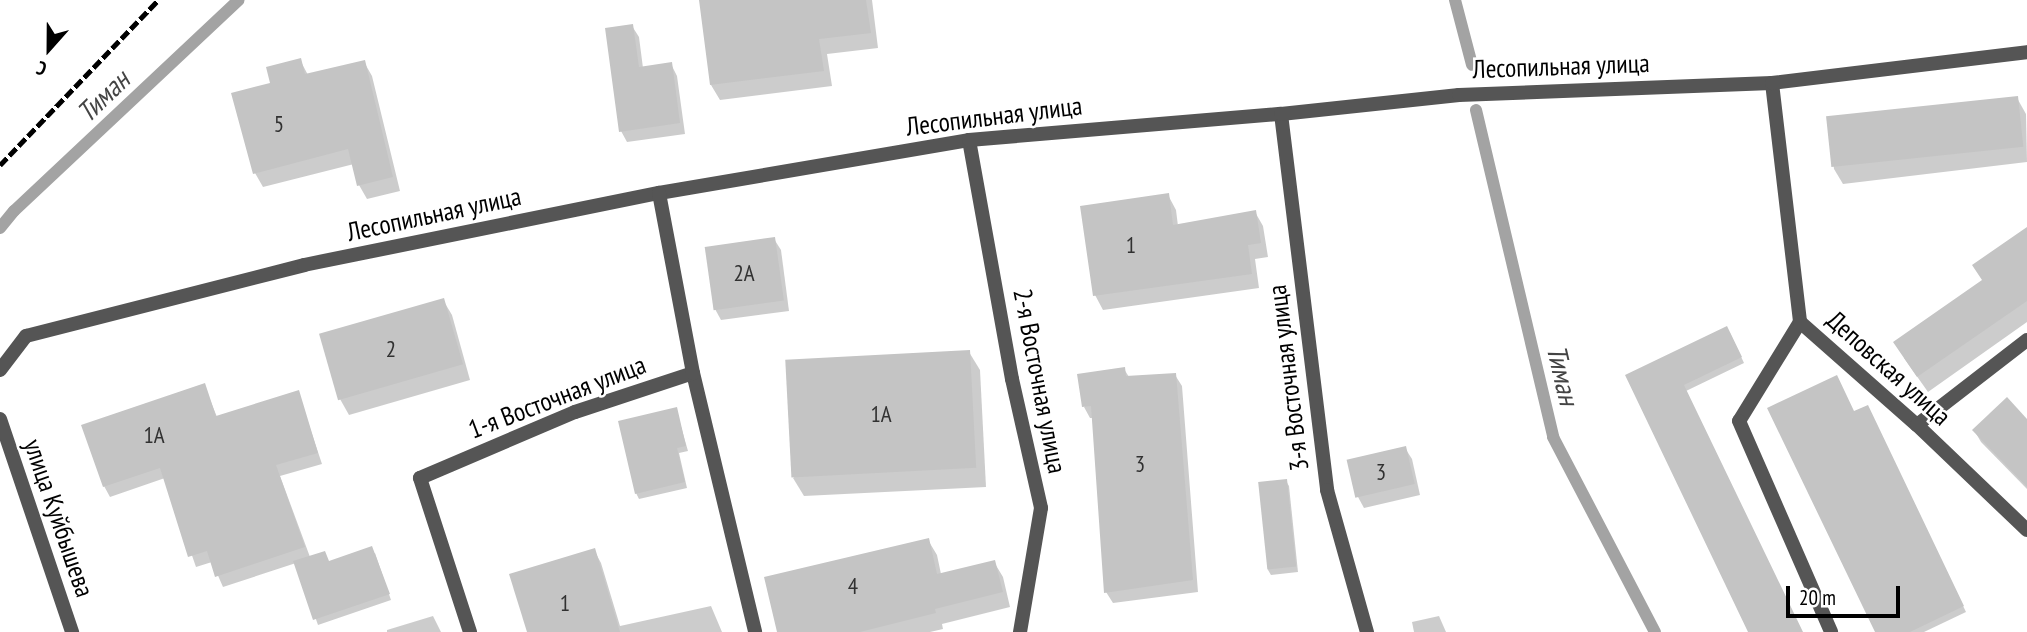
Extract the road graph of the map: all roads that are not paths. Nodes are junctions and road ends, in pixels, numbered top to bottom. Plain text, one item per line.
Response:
1 (2027, 52) edge
2 (1772, 83) junction
3 (1281, 114) junction
4 (969, 140) junction
5 (659, 193) junction
6 (1800, 322) junction
7 (2027, 340) edge
8 (0, 370) edge
9 (693, 373) junction
10 (0, 419) edge
11 (1917, 425) junction
12 (2027, 530) edge
13 (72, 632) edge
14 (470, 632) edge
15 (755, 632) edge
16 (1020, 632) edge
17 (1367, 632) edge
18 (1831, 632) edge

1 - 2 street, Лесопильная улица
2 - 3 street, Лесопильная улица
2 - 6 street, Деповская улица
3 - 4 street, Лесопильная улица
3 - 17 street, 3-я Восточная улица
4 - 5 street, Лесопильная улица
4 - 16 street, 2-я Восточная улица
5 - 8 street, Лесопильная улица
5 - 9 street
6 - 11 street, Деповская улица
6 - 18 street
7 - 11 street
9 - 14 street, 1-я Восточная улица
9 - 15 street
10 - 13 street, улица Куйбышева
11 - 12 street, Деповская улица

